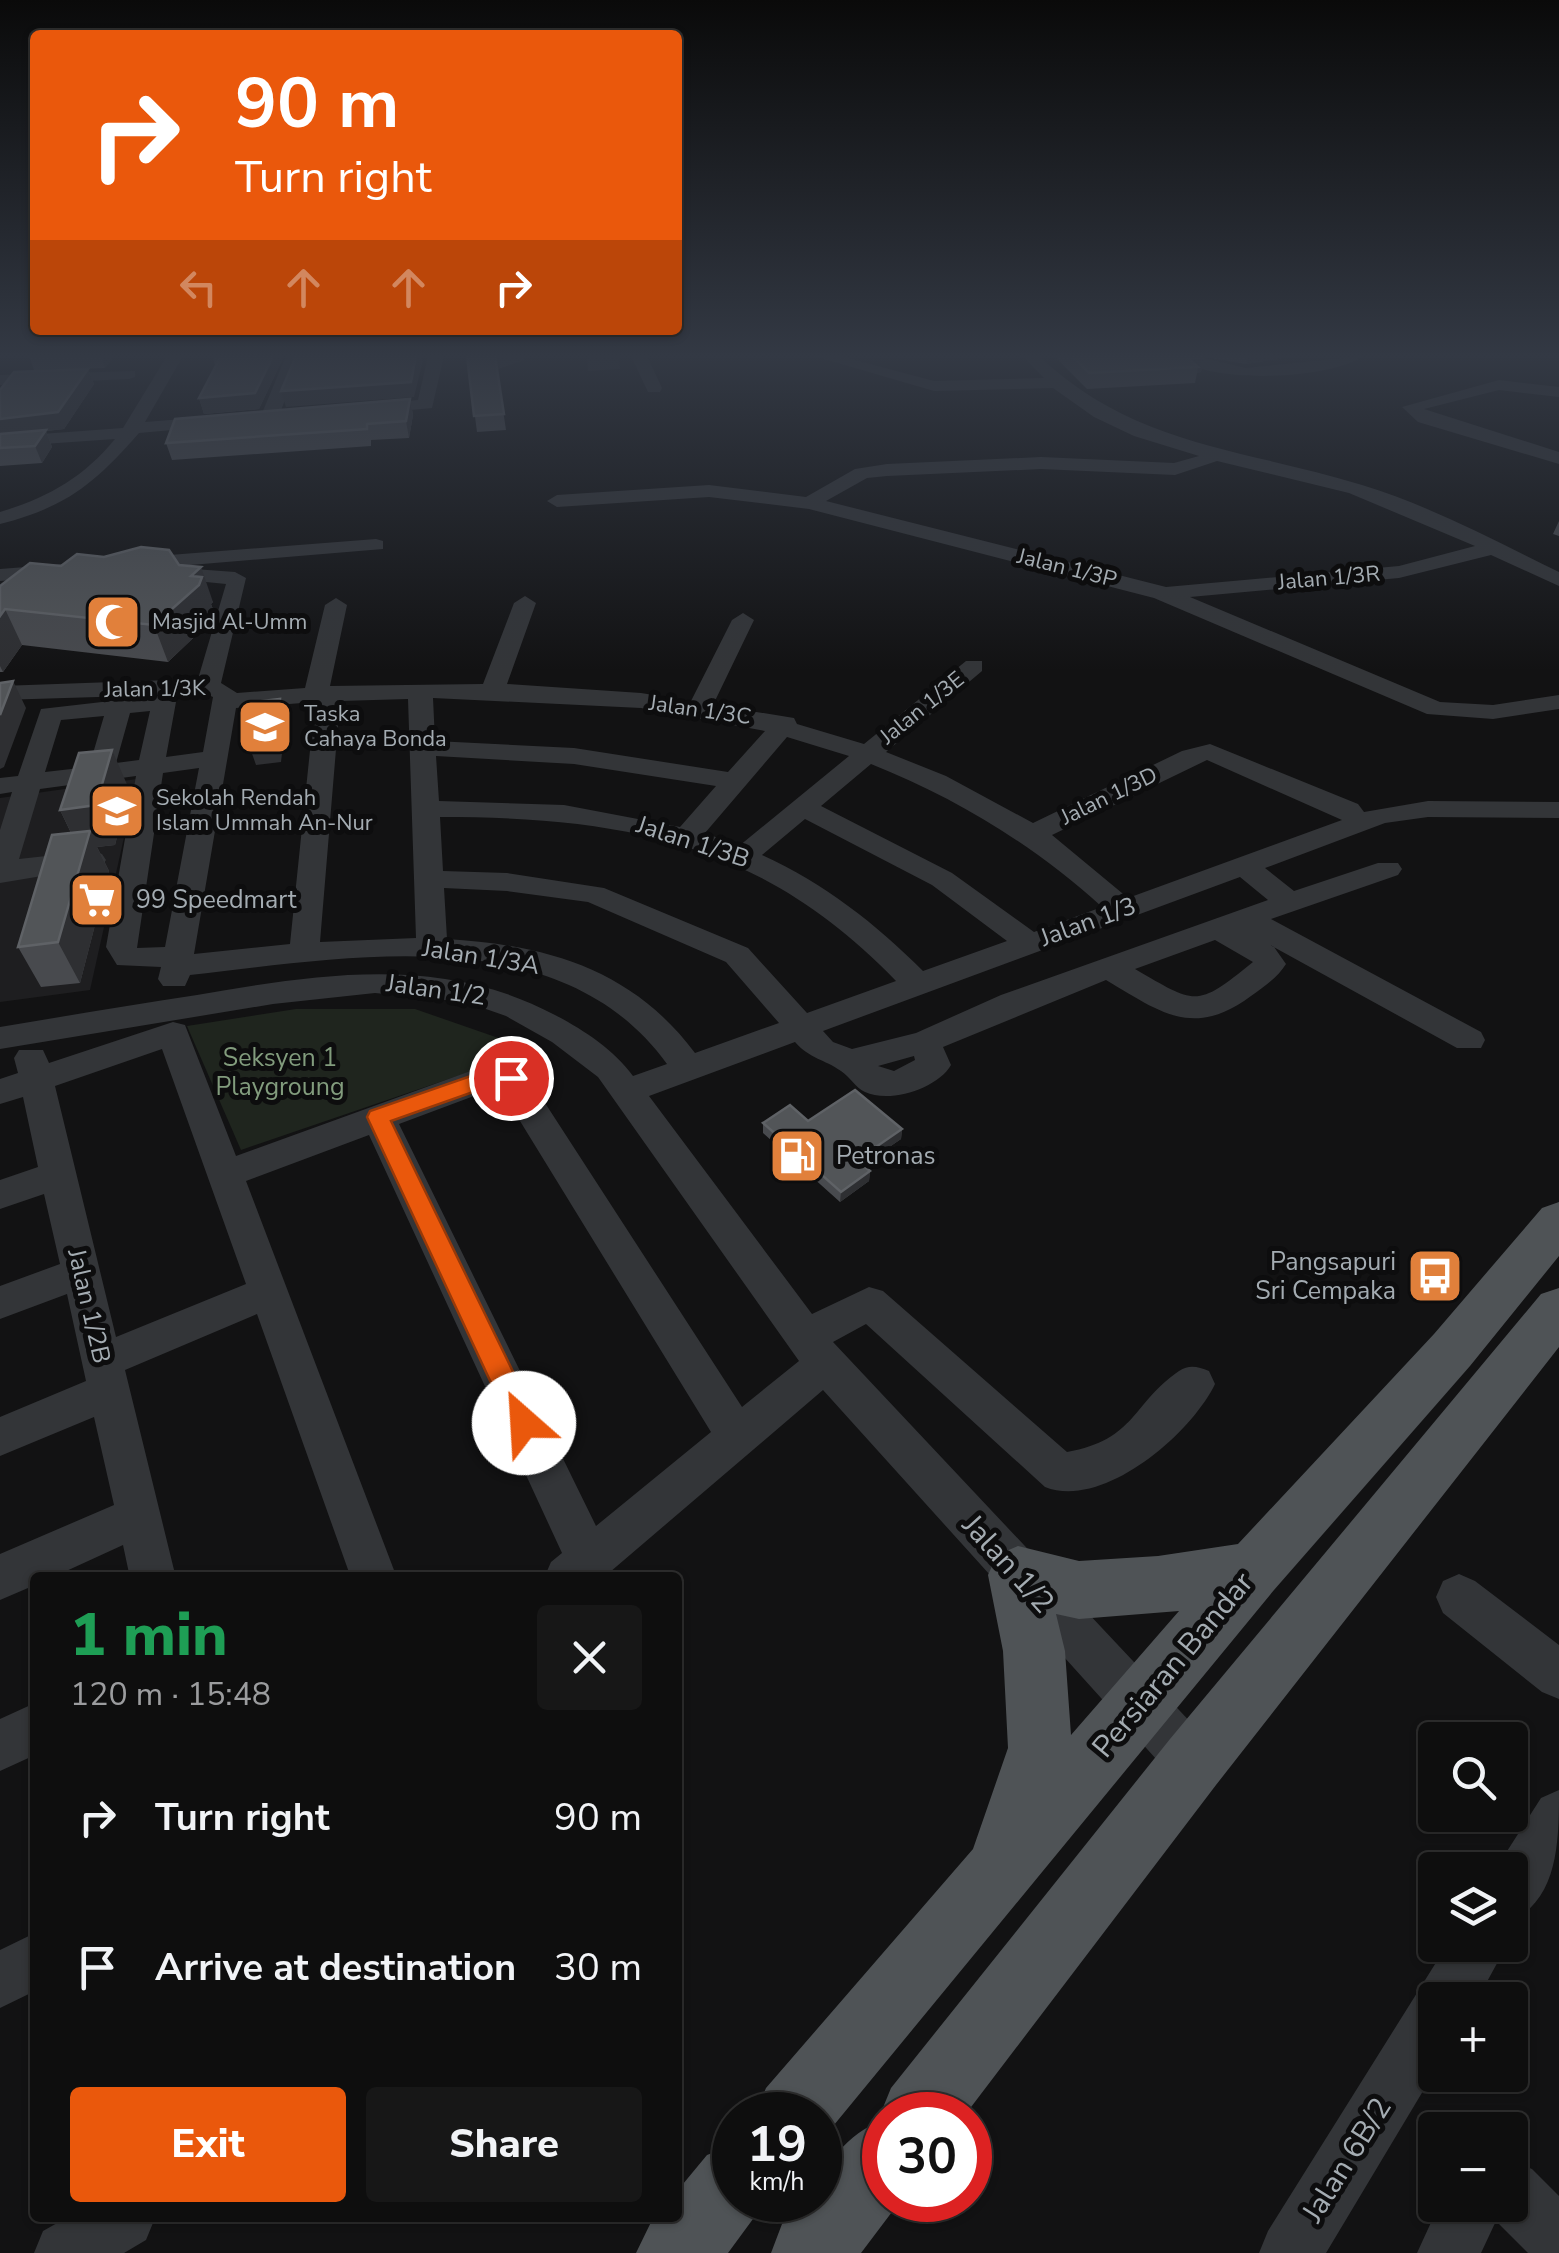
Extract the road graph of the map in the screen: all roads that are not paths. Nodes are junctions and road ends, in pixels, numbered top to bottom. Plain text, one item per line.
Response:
1 (110, 461) edge
2 (1198, 461) edge
3 (1236, 461) edge
4 (556, 502) dead end
5 (809, 503) junction
6 (6, 517) edge
7 (0, 540) edge
8 (376, 545) dead end
9 (1493, 548) junction
10 (0, 575) edge
11 (94, 575) junction
12 (1559, 580) edge
13 (1162, 593) junction
14 (24, 596) edge
15 (336, 604) dead end
16 (525, 604) dead end
17 (743, 620) dead end
18 (974, 666) dead end
19 (20, 686) edge
20 (420, 689) junction
21 (493, 689) junction
22 (322, 693) junction
23 (218, 694) junction
24 (1559, 702) edge
25 (118, 707) junction
26 (700, 707) junction
27 (785, 724) junction
28 (423, 748) junction
29 (870, 751) junction
30 (215, 758) junction
31 (150, 768) junction
32 (100, 774) junction
33 (733, 781) junction
34 (28, 782) junction
35 (0, 786) edge
36 (800, 806) junction
37 (426, 809) junction
38 (1559, 810) edge
39 (1359, 824) junction
40 (1032, 834) junction
41 (688, 835) junction
42 (745, 855) junction
43 (132, 856) junction
44 (1245, 867) junction
45 (1388, 869) dead end
46 (0, 871) edge
47 (428, 879) junction
48 (1290, 902) junction
49 (1122, 909) junction
50 (1233, 925) junction
51 (1030, 943) junction
52 (432, 946) junction
53 (304, 954) junction
54 (177, 961) junction
55 (1109, 968) junction
56 (918, 985) junction
57 (170, 1010) junction
58 (802, 1028) junction
59 (13, 1036) edge
60 (1470, 1040) dead end
61 (688, 1068) junction
62 (18, 1086) edge
63 (628, 1091) junction
64 (378, 1117) junction
65 (58, 1174) junction
66 (225, 1174) junction
67 (0, 1195) edge
68 (1559, 1221) edge
69 (81, 1272) junction
70 (269, 1292) junction
71 (0, 1303) edge
72 (1559, 1309) edge
73 (815, 1351) junction
74 (106, 1376) junction
75 (1194, 1384) dead end
76 (0, 1436) edge
77 (737, 1437) junction
78 (138, 1516) junction
79 (577, 1568) edge
80 (1253, 1570) junction
81 (152, 1572) edge
82 (372, 1572) edge
83 (1018, 1575) junction
84 (0, 1577) edge
85 (1459, 1597) dead end
86 (1559, 1675) edge
87 (1137, 1706) junction
88 (30, 1731) edge
89 (0, 1746) edge
90 (1193, 1762) junction
91 (1559, 1816) edge
92 (1528, 1866) edge
93 (996, 1876) junction
94 (30, 1964) edge
95 (0, 1980) edge
96 (1418, 2045) edge
97 (813, 2092) edge
98 (936, 2092) edge
99 (862, 2188) edge
100 (1528, 2209) edge
101 (712, 2210) edge
102 (117, 2222) edge
103 (1464, 2222) edge
104 (1559, 2240) edge
105 (65, 2253) edge
106 (676, 2253) edge
107 (811, 2253) edge
108 (1290, 2253) edge
109 (1448, 2253) edge

1 - 6 street
2 - 5 street
3 - 9 street
4 - 5 street, Jalan 1/3P
5 - 13 street, Jalan 1/3P
6 - 7 street
8 - 11 street
9 - 12 street
9 - 13 street, Jalan 1/3R
10 - 11 street
11 - 14 street
11 - 23 street
13 - 24 street, Jalan 1/3P
15 - 22 street
16 - 21 street
17 - 26 street
18 - 29 street, Jalan 1/3E
19 - 23 street, Jalan 1/3K
20 - 21 street, Jalan 1/3C
20 - 22 street, Jalan 1/3C
20 - 28 street
21 - 26 street, Jalan 1/3C
22 - 23 street, Jalan 1/3C
22 - 53 street
23 - 30 street, Jalan 1/3K
25 - 31 street
25 - 32 street
25 - 34 street
26 - 27 street, Jalan 1/3C
27 - 29 street, Jalan 1/3C
27 - 33 street
28 - 33 street
28 - 37 street
29 - 36 street, Jalan 1/3E
29 - 40 street, Jalan 1/3C
30 - 31 street
30 - 54 street, Jalan 1/3K
31 - 32 street
31 - 43 street
32 - 34 street
33 - 41 street
34 - 35 street
34 - 46 street
36 - 42 street, Jalan 1/3E
36 - 51 street
37 - 41 street, Jalan 1/3B
37 - 47 street
38 - 39 street, Jalan 1/3
39 - 40 street, Jalan 1/3D
39 - 44 street, Jalan 1/3
40 - 49 street, Jalan 1/3C
41 - 42 street, Jalan 1/3B
42 - 56 street, Jalan 1/3B
43 - 46 street
43 - 54 street, Jalan 1/3A
44 - 48 street
44 - 49 street, Jalan 1/3
45 - 48 street
47 - 52 street
47 - 58 street
48 - 50 street
49 - 51 street, Jalan 1/3
50 - 55 street
50 - 55 street
50 - 60 street
51 - 56 street, Jalan 1/3
52 - 53 street, Jalan 1/3A
52 - 61 street, Jalan 1/3A
53 - 54 street, Jalan 1/3A
54 - 57 street, Jalan 1/3K
55 - 58 street
56 - 58 street, Jalan 1/3
57 - 59 street, Jalan 1/2
57 - 63 street, Jalan 1/2
58 - 61 street, Jalan 1/3
59 - 62 street, Jalan 1/2B
61 - 63 street, Jalan 1/3
62 - 65 street, Jalan 1/2B
62 - 66 street
63 - 73 street, Jalan 1/2
64 - 66 street
64 - 77 street
64 - 79 street
65 - 67 street
65 - 69 street, Jalan 1/2B
66 - 70 street
68 - 80 main road, Persiaran Bandar
69 - 71 street
69 - 74 street, Jalan 1/2B
70 - 74 street
70 - 82 street
72 - 90 main road
73 - 75 street
73 - 77 street
73 - 83 street, Jalan 1/2
74 - 76 street
74 - 78 street, Jalan 1/2B
77 - 79 street
78 - 81 street, Jalan 1/2B
78 - 84 street
80 - 83 main road
80 - 87 main road, Persiaran Bandar
83 - 87 street, Jalan 1/2
83 - 93 main road
85 - 86 street
87 - 90 street, Jalan 1/2
87 - 93 main road, Persiaran Bandar
88 - 89 street
90 - 98 main road
91 - 92 street
93 - 97 main road, Persiaran Bandar
94 - 95 street
96 - 108 street, Jalan 6B/2
99 - 107 main road
100 - 104 street
101 - 106 main road
102 - 105 street
103 - 109 street

